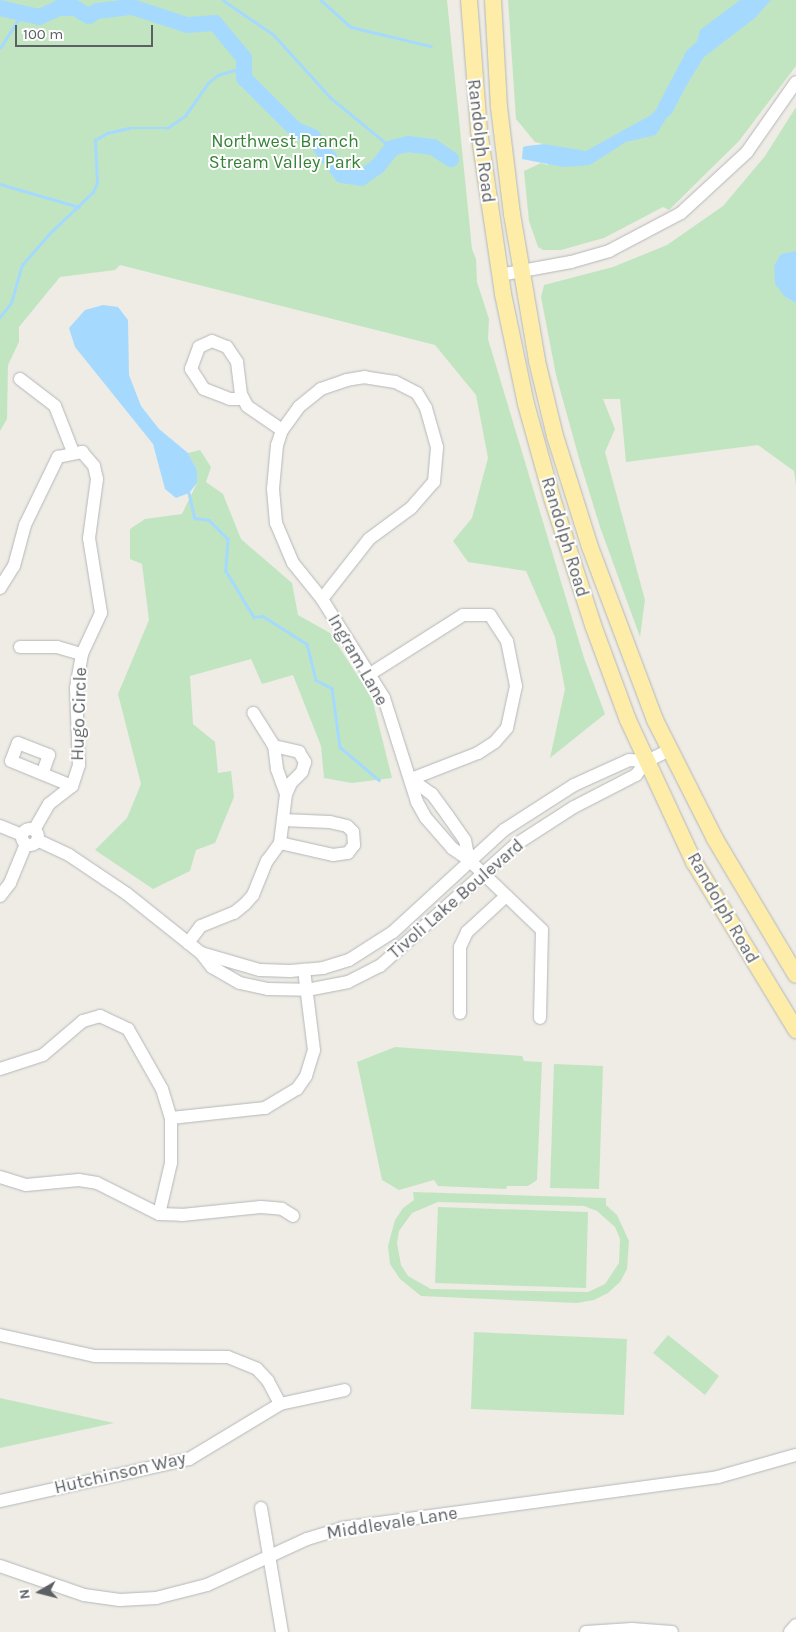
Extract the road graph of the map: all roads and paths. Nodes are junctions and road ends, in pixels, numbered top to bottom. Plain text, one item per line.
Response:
1 (469, 0) edge
2 (493, 0) edge
3 (796, 82) edge
4 (521, 272) junction
5 (500, 276) junction
6 (20, 379) dead end
7 (242, 399) junction
8 (282, 430) junction
9 (73, 452) junction
10 (0, 588) edge
11 (322, 599) junction
12 (20, 647) dead end
13 (82, 654) junction
14 (370, 674) junction
15 (253, 713) dead end
16 (274, 746) junction
17 (670, 750) junction
18 (647, 761) junction
19 (42, 772) dead end
20 (411, 779) junction
21 (72, 786) junction
22 (286, 794) junction
23 (284, 820) junction
24 (0, 826) edge
25 (30, 837) junction
26 (280, 843) junction
27 (469, 860) junction
28 (482, 873) junction
29 (0, 896) edge
30 (506, 896) junction
31 (188, 943) junction
32 (200, 953) junction
33 (304, 970) junction
34 (796, 974) edge
35 (768, 984) junction
36 (307, 990) junction
37 (460, 1013) dead end
38 (540, 1018) dead end
39 (796, 1018) edge
40 (796, 1030) edge
41 (0, 1069) edge
42 (171, 1118) junction
43 (0, 1177) edge
44 (159, 1214) junction
45 (293, 1216) dead end
46 (0, 1335) edge
47 (345, 1390) dead end
48 (280, 1404) junction
49 (796, 1455) edge
50 (0, 1501) edge
51 (261, 1508) dead end
52 (269, 1555) junction
53 (0, 1566) edge
54 (796, 1625) edge
55 (282, 1632) edge
56 (586, 1632) edge
57 (672, 1632) edge
58 (790, 1632) edge

1 - 5 main road, Randolph Road
2 - 4 main road, Randolph Road
3 - 4 street
4 - 5 street
4 - 17 main road, Randolph Road
5 - 18 main road, Randolph Road
6 - 9 street
7 - 7 street
7 - 8 street
8 - 11 street, Ingram Lane
8 - 11 street
9 - 10 street
9 - 13 street, Hugo Circle
11 - 14 street, Ingram Lane
12 - 13 street
13 - 21 street, Hugo Circle
14 - 20 street, Ingram Lane
14 - 20 street
15 - 16 street
16 - 22 street
16 - 22 street
17 - 18 street, Tivoli Lake Boulevard
17 - 34 main road, Randolph Road
18 - 27 street, Tivoli Lake Boulevard
18 - 28 street, Tivoli Lake Boulevard
18 - 35 main road, Randolph Road
19 - 21 street
20 - 27 street, Ingram Lane
20 - 27 street, Ingram Lane
21 - 25 street, Hugo Circle
22 - 23 street
23 - 26 street
23 - 26 street
24 - 25 street, Tivoli Lake Boulevard
25 - 29 street, Hugo Circle
25 - 31 street, Tivoli Lake Boulevard
26 - 31 street
27 - 28 street, Ingram Lane
27 - 33 street, Tivoli Lake Boulevard
28 - 30 street, Ingram Lane
28 - 36 street, Tivoli Lake Boulevard
30 - 37 street
30 - 38 street, Ingram Lane
31 - 32 street, Tivoli Lake Boulevard
32 - 33 street, Tivoli Lake Boulevard
32 - 36 street, Tivoli Lake Boulevard
33 - 36 street
35 - 39 main road
35 - 40 main road, Randolph Road
36 - 42 street
41 - 42 street
42 - 44 street
43 - 44 street
44 - 45 street
46 - 48 street
47 - 48 street, Hutchinson Way
48 - 50 street, Hutchinson Way
49 - 52 street, Middlevale Lane
51 - 52 street
52 - 53 street, Middlevale Lane
52 - 55 street
54 - 58 street
56 - 57 street

